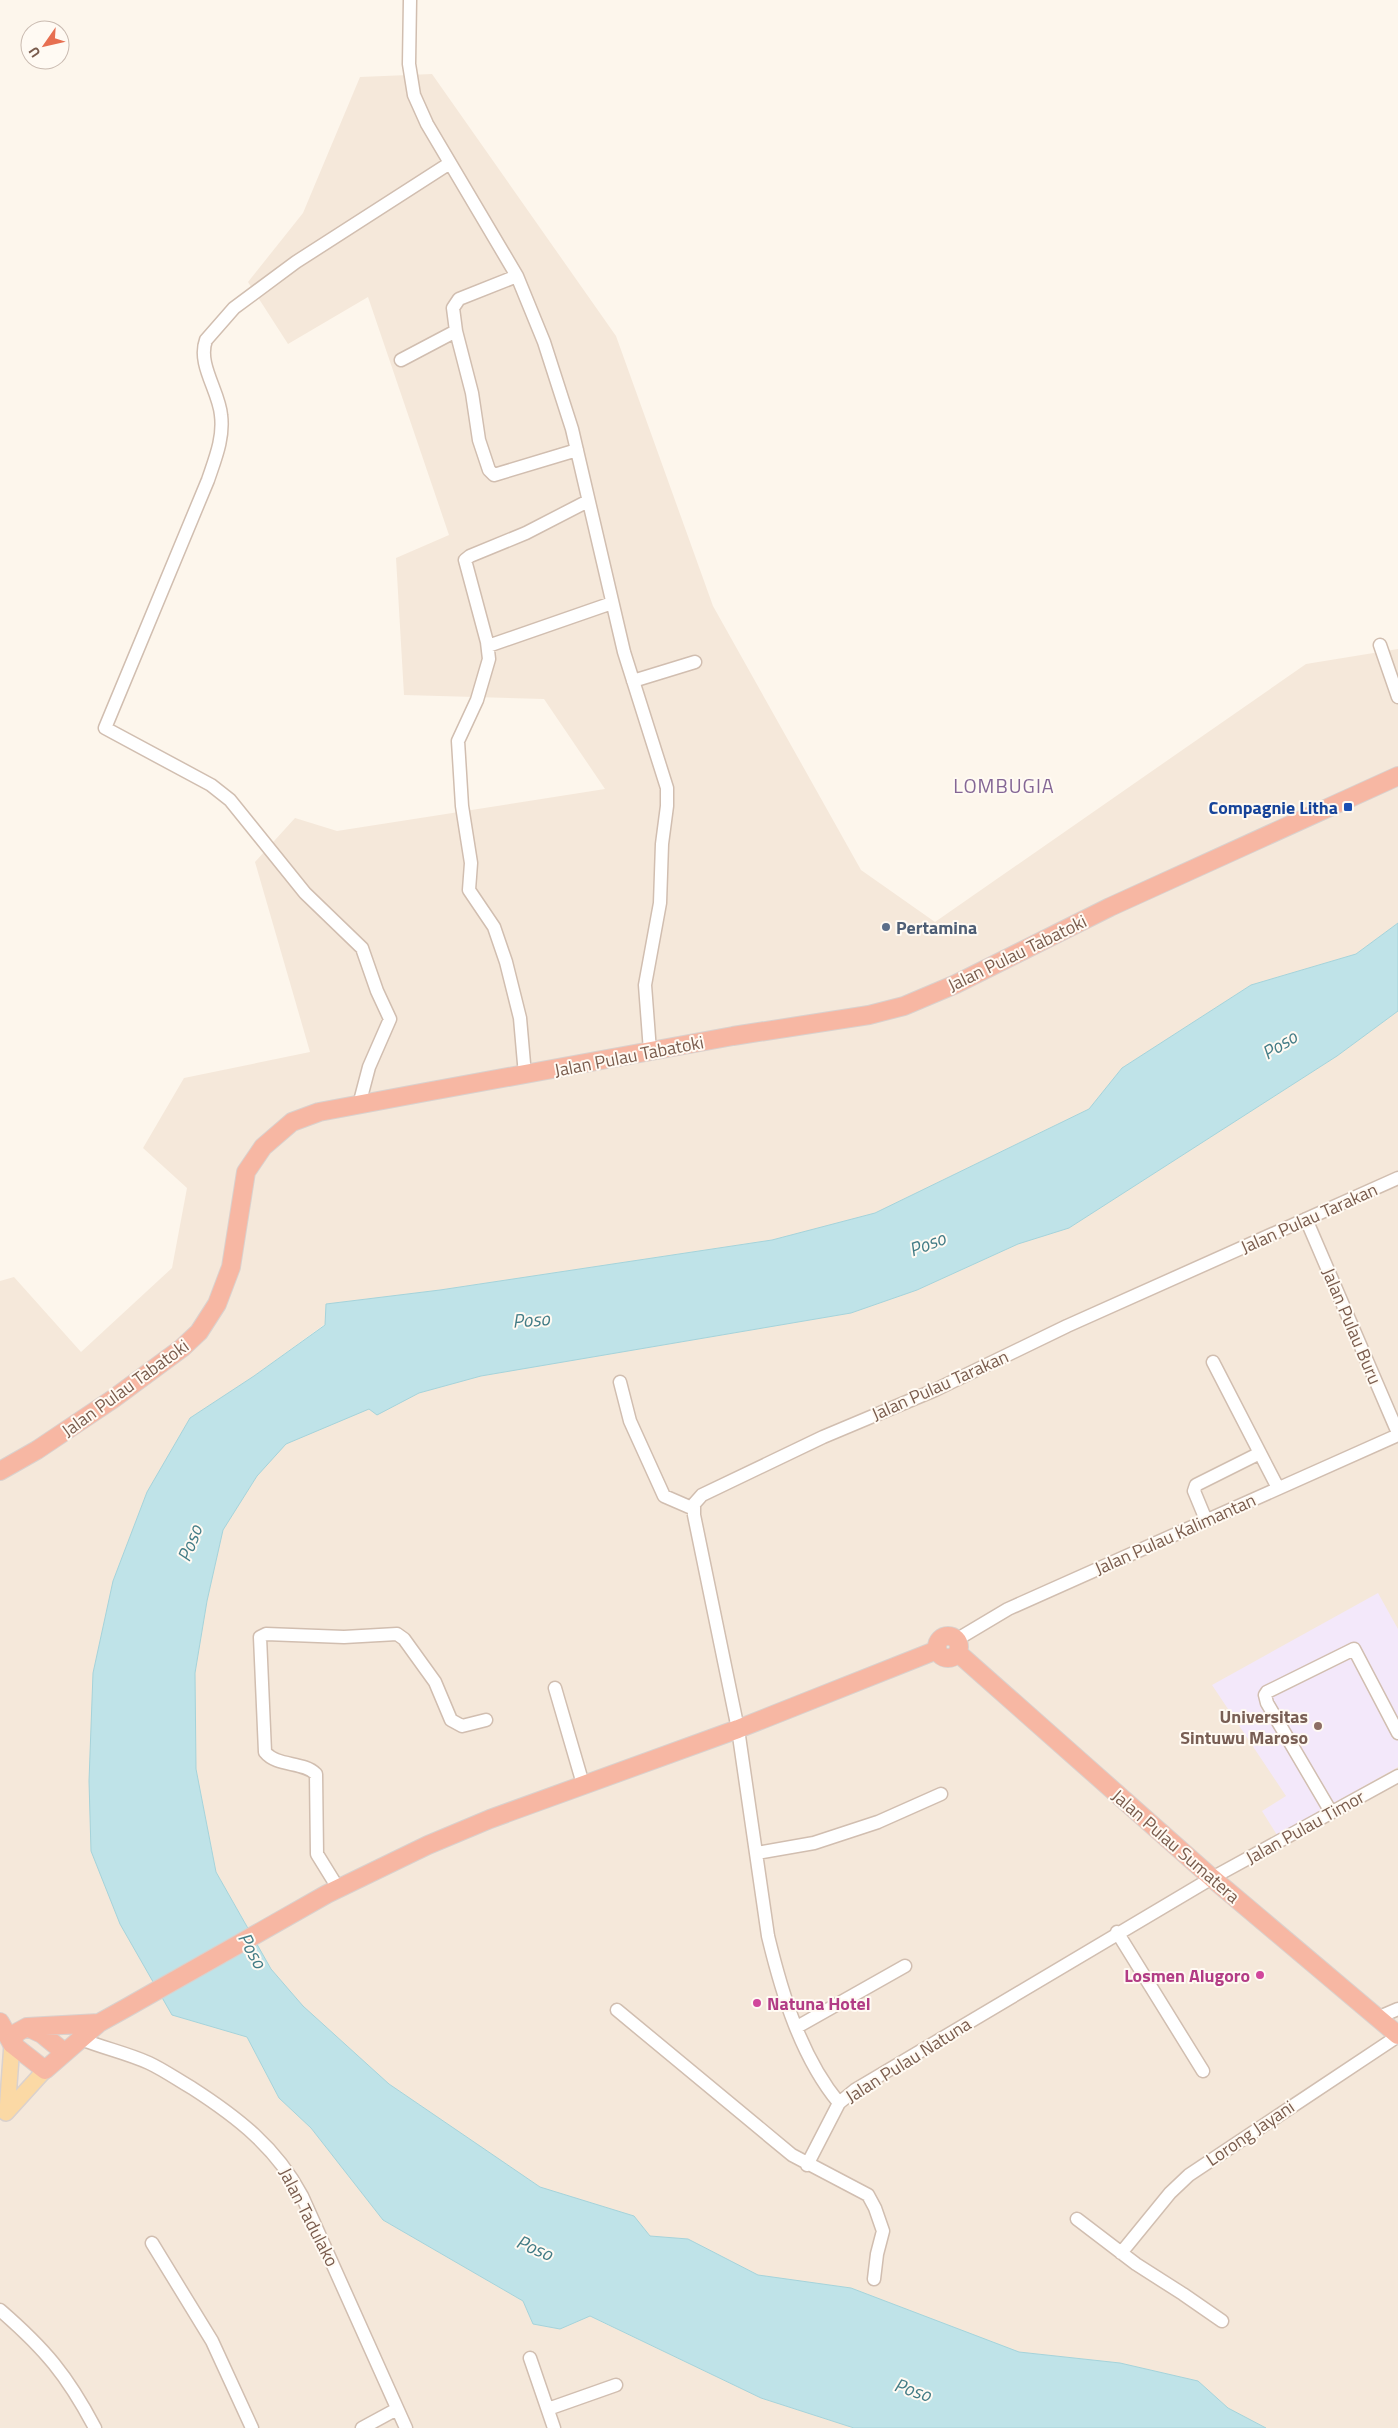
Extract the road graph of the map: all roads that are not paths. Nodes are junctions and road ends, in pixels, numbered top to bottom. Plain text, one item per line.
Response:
1 (410, 0) edge
2 (450, 162) junction
3 (517, 276) junction
4 (456, 331) junction
5 (401, 360) dead end
6 (577, 450) junction
7 (588, 501) junction
8 (612, 603) junction
9 (488, 646) junction
10 (1380, 646) dead end
11 (695, 662) dead end
12 (633, 681) junction
13 (1398, 696) edge
14 (1398, 776) edge
15 (650, 1051) junction
16 (525, 1075) junction
17 (360, 1105) junction
18 (1398, 1178) edge
19 (1306, 1219) junction
20 (1213, 1362) dead end
21 (620, 1382) dead end
22 (1398, 1434) edge
23 (1260, 1453) junction
24 (0, 1471) edge
25 (1278, 1488) junction
26 (694, 1509) junction
27 (1206, 1520) junction
28 (957, 1646) junction
29 (555, 1688) dead end
30 (486, 1720) dead end
31 (738, 1729) junction
32 (1398, 1733) edge
33 (1398, 1776) edge
34 (583, 1784) junction
35 (941, 1794) dead end
36 (1331, 1812) junction
37 (757, 1853) junction
38 (1212, 1878) junction
39 (333, 1891) junction
40 (1117, 1932) junction
41 (905, 1966) dead end
42 (1398, 2009) edge
43 (617, 2010) dead end
44 (1376, 2018) junction
45 (0, 2021) edge
46 (100, 2023) junction
47 (27, 2027) junction
48 (797, 2027) junction
49 (1398, 2036) edge
50 (80, 2039) junction
51 (12, 2044) junction
52 (64, 2052) junction
53 (45, 2070) junction
54 (1203, 2071) dead end
55 (839, 2103) junction
56 (3, 2116) edge
57 (808, 2165) junction
58 (1077, 2219) dead end
59 (152, 2243) dead end
60 (1121, 2253) junction
61 (874, 2279) dead end
62 (0, 2310) edge
63 (1222, 2321) dead end
64 (530, 2358) dead end
65 (616, 2385) dead end
66 (397, 2409) junction
67 (548, 2409) junction
68 (95, 2428) edge
69 (252, 2428) edge
70 (362, 2428) edge
71 (406, 2428) edge
72 (554, 2428) edge

1 - 2 street
2 - 3 street
2 - 17 street
3 - 4 street
3 - 6 street
4 - 5 street
4 - 6 street
6 - 7 street
7 - 8 street
7 - 9 street
8 - 9 street
8 - 12 street
9 - 16 street
10 - 13 street
11 - 12 street
12 - 15 street
14 - 15 highway, Jalan Pulau Tabatoki
15 - 16 highway, Jalan Pulau Tabatoki
16 - 17 highway, Jalan Pulau Tabatoki
17 - 24 highway, Jalan Pulau Tabatoki
18 - 19 street, Jalan Pulau Tarakan
19 - 22 street, Jalan Pulau Buru
19 - 26 street, Jalan Pulau Tarakan
20 - 23 street
21 - 26 street
22 - 25 street, Jalan Pulau Kalimantan
23 - 25 street
23 - 27 street
25 - 27 street, Jalan Pulau Kalimantan
26 - 31 street
27 - 28 street, Jalan Pulau Kalimantan
28 - 31 highway
28 - 38 highway, Jalan Pulau Sumatera
29 - 34 street
30 - 39 street
31 - 34 highway
31 - 37 street, Jalan Pulau Natuna
32 - 36 street
33 - 36 street, Jalan Pulau Timor
34 - 39 highway
35 - 37 street
36 - 38 street, Jalan Pulau Timor
37 - 48 street, Jalan Pulau Natuna
38 - 40 street, Jalan Pulau Natuna
38 - 44 highway, Jalan Pulau Sumatera
39 - 46 highway
40 - 54 street
40 - 55 street, Jalan Pulau Natuna
41 - 48 street
42 - 44 street
43 - 57 street
44 - 49 highway, Jalan Pulau Sumatera
45 - 47 highway
45 - 51 highway
46 - 47 highway
46 - 50 highway
47 - 51 highway
47 - 52 highway
48 - 55 street, Jalan Pulau Natuna
49 - 60 street, Lorong Jayani
50 - 52 highway
50 - 66 street, Jalan Tadulako
51 - 53 highway
51 - 56 main road
52 - 53 highway
53 - 56 main road
55 - 57 street
57 - 61 street
58 - 60 street
59 - 69 street
60 - 63 street
62 - 68 street
64 - 67 street
65 - 67 street
66 - 70 street
66 - 71 street, Jalan Tadulako
67 - 72 street

